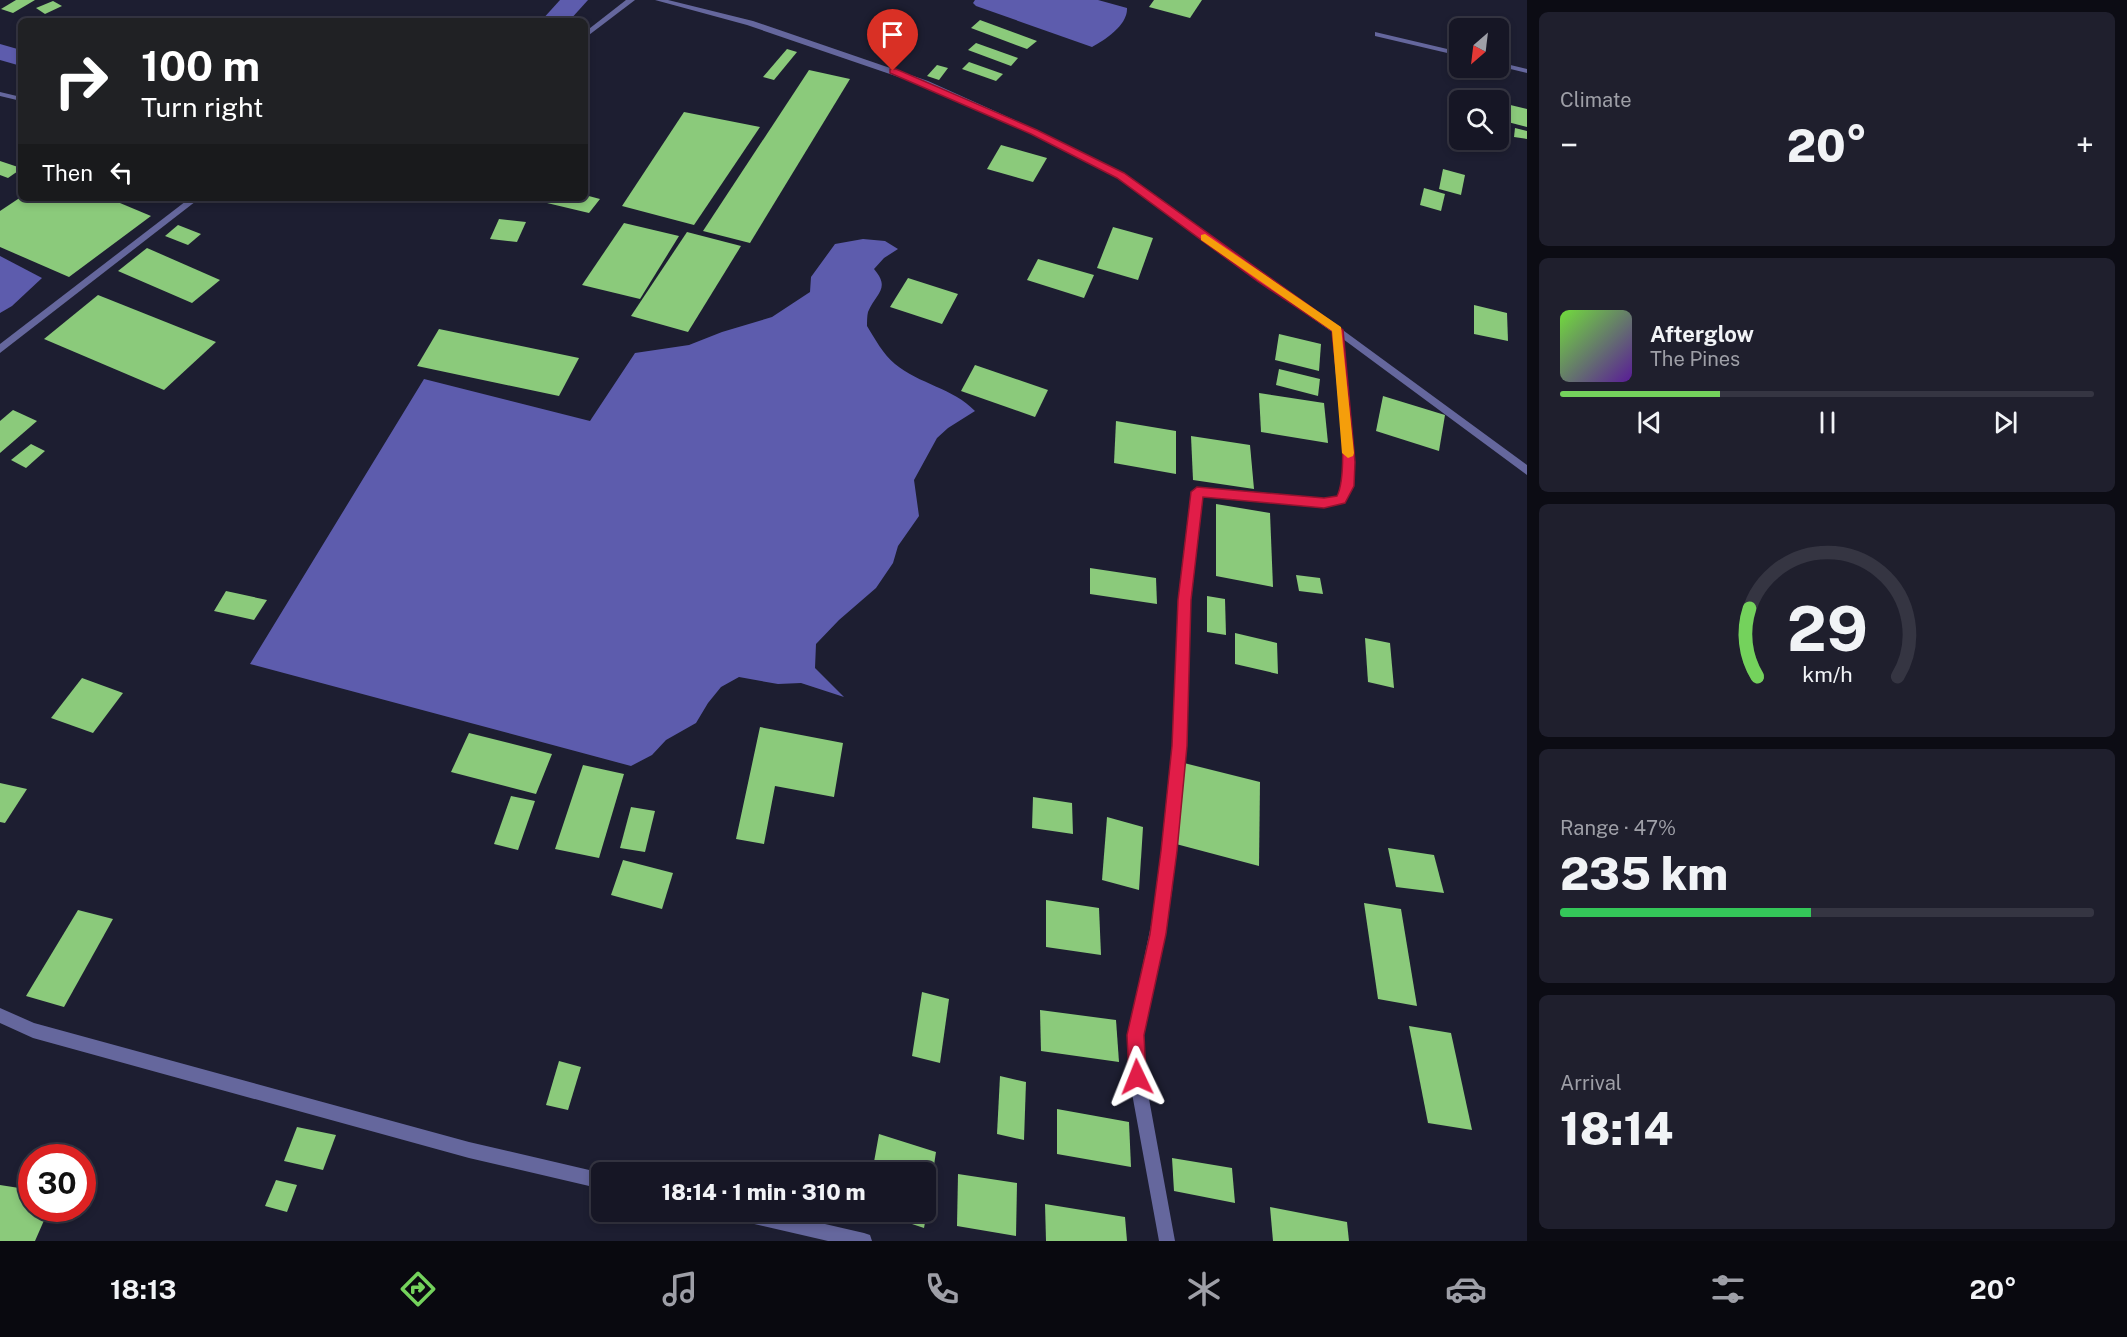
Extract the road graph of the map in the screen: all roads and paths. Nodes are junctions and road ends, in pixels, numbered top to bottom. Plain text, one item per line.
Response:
1 (631, 0) edge
2 (659, 0) edge
3 (588, 34) edge
4 (1378, 34) dead end
5 (1449, 51) edge
6 (1509, 67) edge
7 (1527, 71) edge
8 (0, 94) edge
9 (18, 98) edge
10 (192, 201) edge
11 (1337, 330) junction
12 (0, 349) edge
13 (1527, 471) edge
14 (0, 1015) edge
15 (591, 1178) edge
16 (781, 1222) edge
17 (864, 1241) edge
18 (1167, 1241) edge

1 - 3 street
2 - 11 street
4 - 5 street
6 - 7 street
8 - 9 street
10 - 12 street
11 - 13 street
11 - 18 street
14 - 15 street
16 - 17 street

